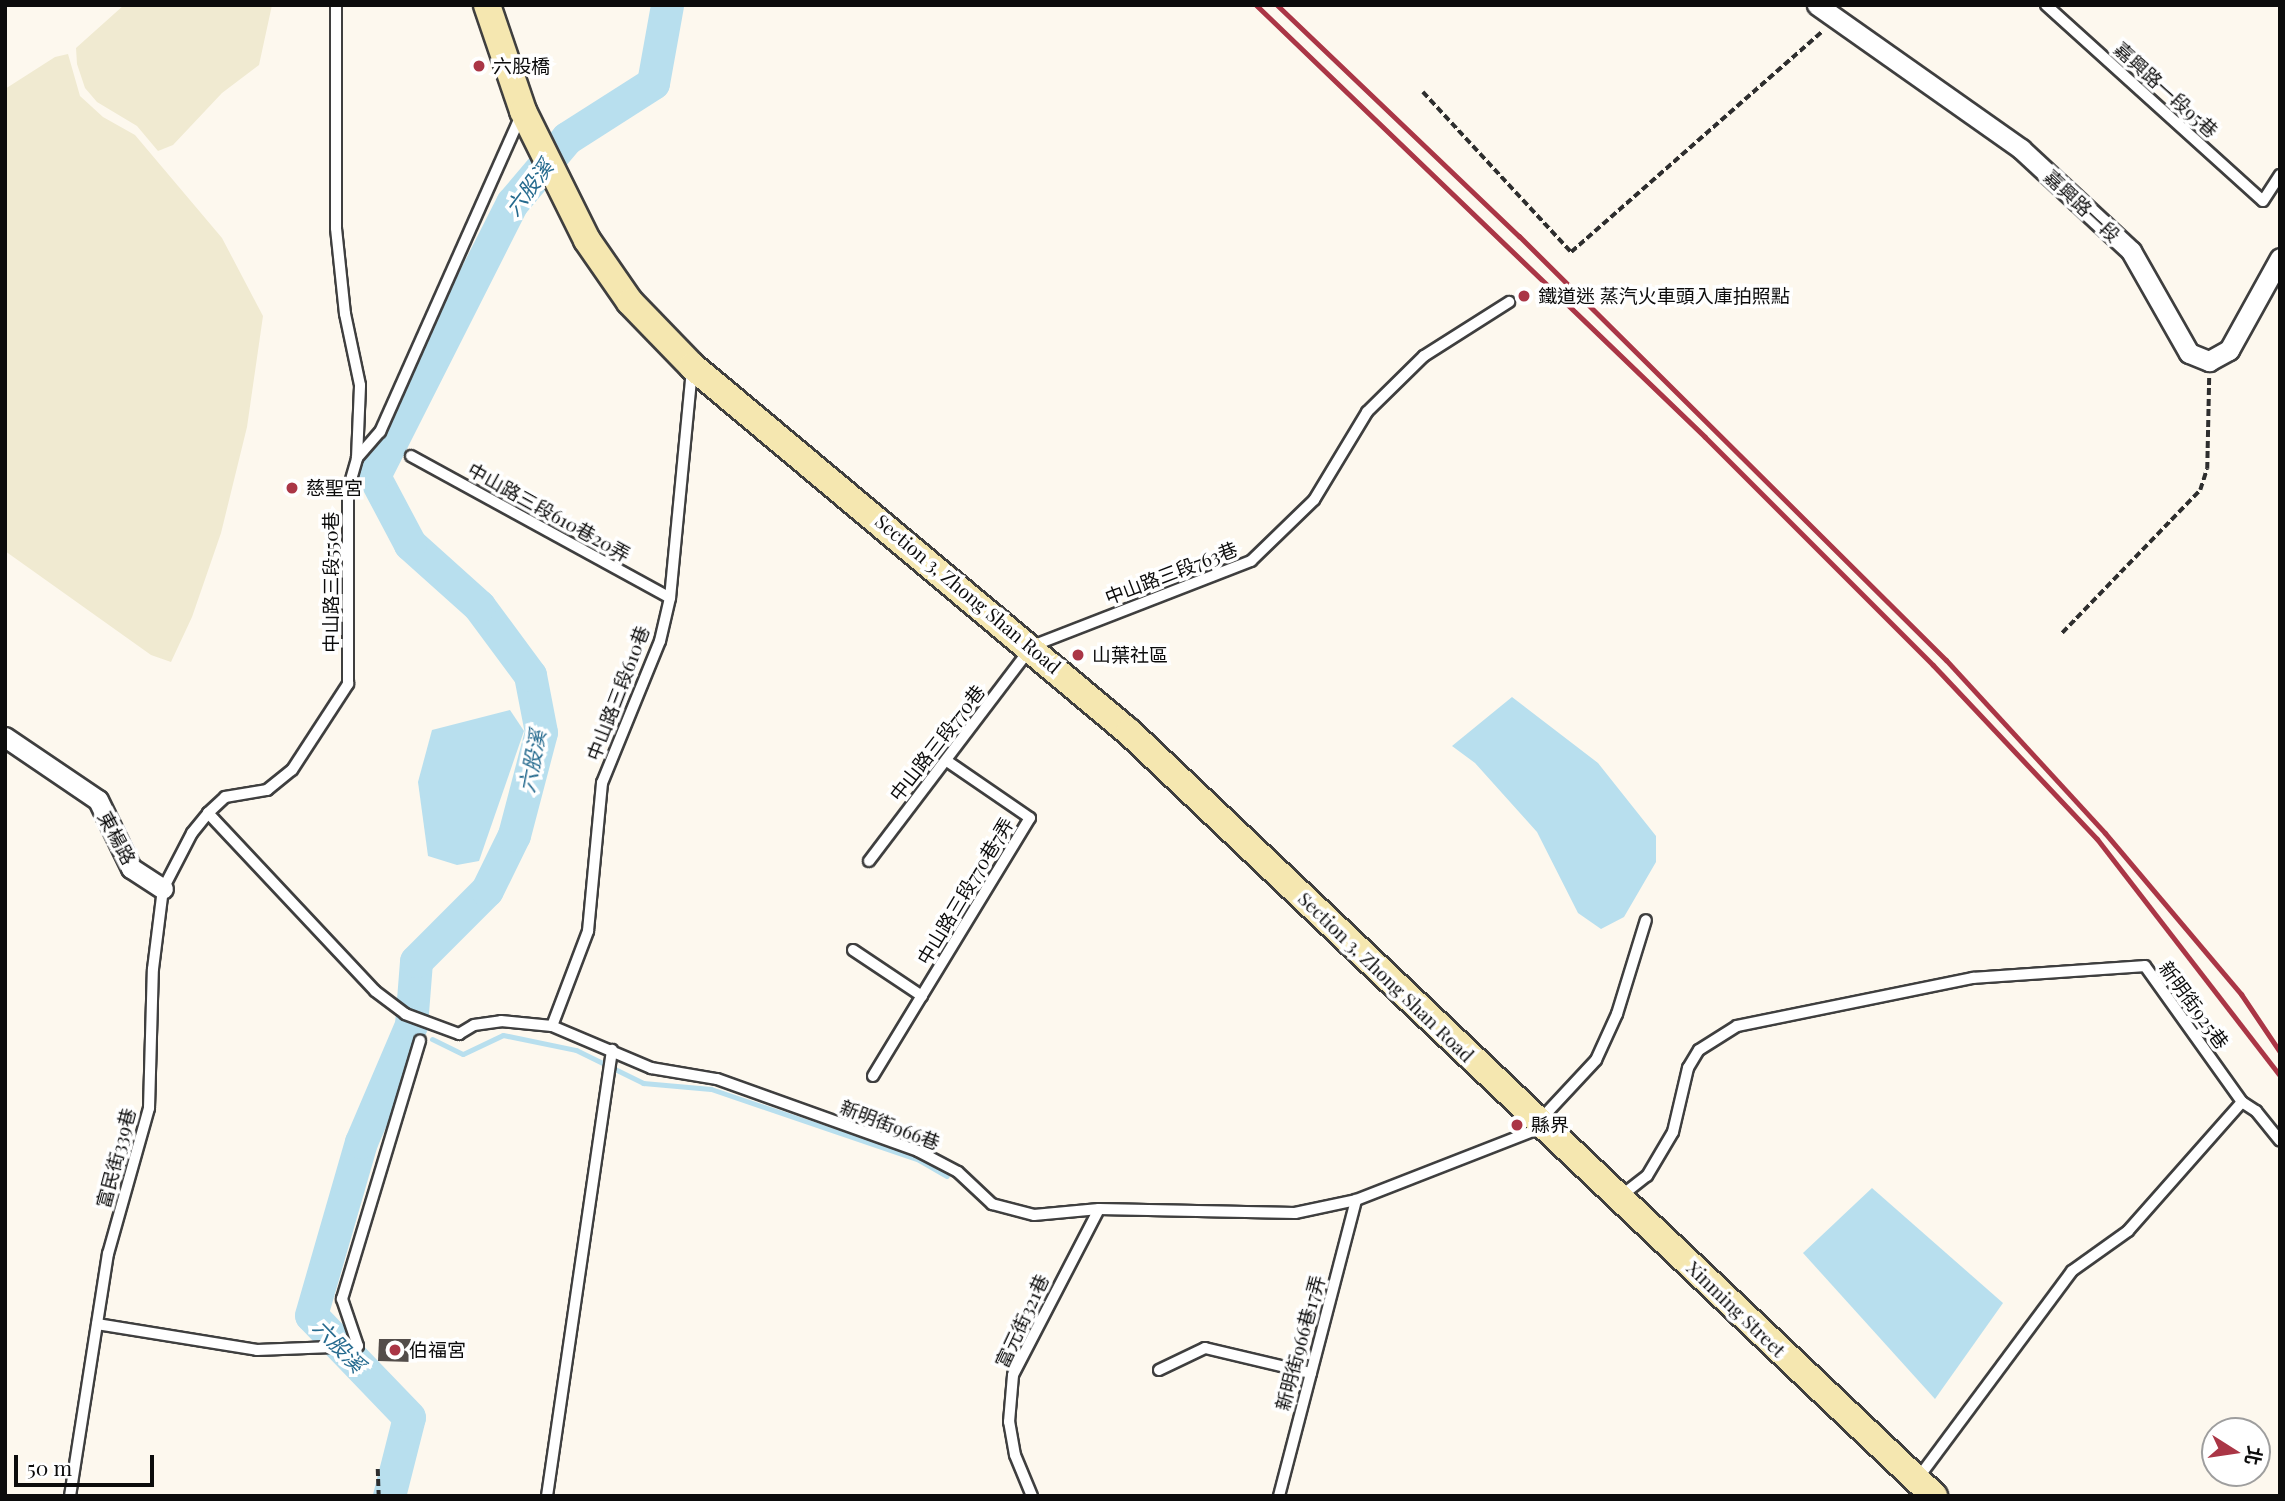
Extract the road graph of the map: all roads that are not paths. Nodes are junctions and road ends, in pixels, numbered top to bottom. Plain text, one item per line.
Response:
1 (336, 5) edge
2 (487, 5) edge
3 (1817, 5) edge
4 (2046, 5) edge
5 (523, 111) junction
6 (2280, 175) edge
7 (2280, 258) edge
8 (1509, 302) dead end
9 (692, 366) junction
10 (411, 456) dead end
11 (357, 458) junction
12 (670, 598) junction
13 (1032, 646) junction
14 (5, 737) edge
15 (947, 761) junction
16 (208, 813) junction
17 (192, 832) joint
18 (869, 861) dead end
19 (163, 889) junction
20 (1646, 919) dead end
21 (853, 950) dead end
22 (922, 996) junction
23 (552, 1026) junction
24 (419, 1040) dead end
25 (612, 1049) junction
26 (873, 1076) dead end
27 (2242, 1102) junction
28 (1541, 1125) junction
29 (2280, 1141) edge
30 (1619, 1198) junction
31 (1356, 1200) junction
32 (1099, 1209) junction
33 (97, 1324) junction
34 (1159, 1370) dead end
35 (1311, 1373) junction
36 (1927, 1491) edge
37 (70, 1496) edge
38 (547, 1496) edge
39 (1032, 1496) edge
40 (1279, 1496) edge

1 - 11 lane, 中山路三段550巷
2 - 5 street, Section 3, Zhong Shan Road
3 - 7 street, 嘉興路一段
4 - 6 lane, 嘉興路一段95巷
5 - 9 street, Section 3, Zhong Shan Road
5 - 11 lane
8 - 13 lane, 中山路三段763巷
9 - 12 lane, 中山路三段610巷
9 - 13 street, Section 3, Zhong Shan Road
10 - 12 lane, 中山路三段610巷20弄
11 - 16 lane, 中山路三段550巷
12 - 23 lane, 中山路三段610巷
13 - 15 lane, 中山路三段770巷
13 - 28 street, Section 3, Zhong Shan Road
14 - 19 street, 東楊路
15 - 18 lane, 中山路三段770巷
15 - 22 lane, 中山路三段770巷7弄
16 - 17 lane, 中山路三段550巷
16 - 23 lane, 新明街966巷
17 - 19 lane, 富民街339巷
19 - 33 lane, 富民街339巷
20 - 28 lane
21 - 22 lane, 中山路三段770巷7弄
22 - 26 lane, 中山路三段770巷7弄
23 - 25 lane, 新明街966巷
24 - 33 lane
25 - 32 lane, 新明街966巷
25 - 38 lane
27 - 29 lane
27 - 30 lane, 新明街925巷
27 - 36 lane
28 - 30 street, Xinming Street
28 - 31 lane, 新明街966巷
30 - 36 street, Xinming Street
31 - 32 lane, 新明街966巷
31 - 35 lane, 新明街966巷17弄
32 - 39 lane, 富元街321巷
33 - 37 lane, 富民街339巷
34 - 35 lane
35 - 40 lane, 新明街966巷17弄

